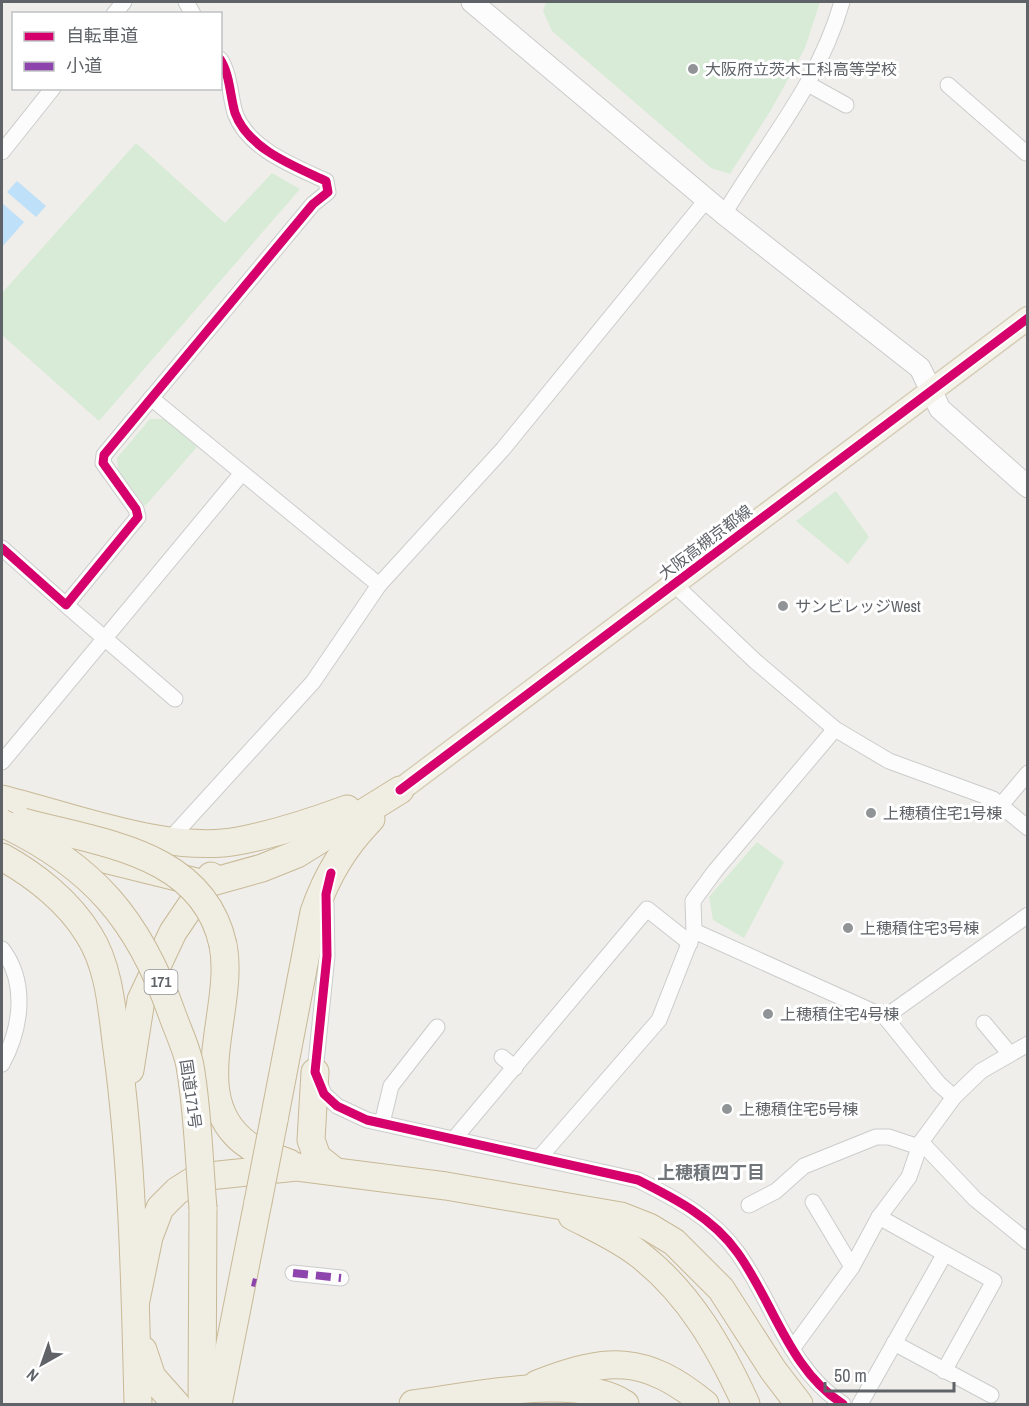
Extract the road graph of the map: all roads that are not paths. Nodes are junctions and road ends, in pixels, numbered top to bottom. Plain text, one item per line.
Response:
1 (472, 2) edge
2 (842, 2) edge
3 (222, 66) edge
4 (808, 84) junction
5 (948, 85) dead end
6 (51, 90) edge
7 (846, 105) dead end
8 (1028, 151) edge
9 (2, 152) edge
10 (707, 199) junction
11 (724, 214) junction
12 (1028, 318) edge
13 (929, 390) junction
14 (151, 398) junction
15 (242, 473) junction
16 (1028, 487) edge
17 (2, 548) edge
18 (674, 584) junction
19 (379, 585) junction
20 (66, 605) junction
21 (106, 637) junction
22 (175, 699) dead end
23 (835, 729) junction
24 (2, 762) edge
25 (1028, 774) edge
26 (400, 790) junction
27 (2, 799) edge
28 (1001, 805) junction
29 (2, 817) edge
30 (2, 823) edge
31 (1028, 828) edge
32 (170, 839) junction
33 (237, 841) junction
34 (2, 852) edge
35 (331, 873) junction
36 (205, 884) junction
37 (1028, 915) edge
38 (692, 937) junction
39 (2, 949) edge
40 (885, 1017) junction
41 (984, 1023) dead end
42 (437, 1027) dead end
43 (1028, 1044) edge
44 (1010, 1053) junction
45 (502, 1057) dead end
46 (2, 1064) edge
47 (515, 1068) junction
48 (315, 1072) junction
49 (954, 1097) junction
50 (127, 1122) junction
51 (382, 1123) junction
52 (454, 1139) junction
53 (920, 1144) junction
54 (540, 1157) junction
55 (297, 1167) junction
56 (332, 1169) junction
57 (547, 1202) junction
58 (813, 1202) dead end
59 (748, 1206) dead end
60 (879, 1217) junction
61 (1028, 1242) edge
62 (944, 1255) junction
63 (852, 1267) junction
64 (293, 1273) dead end
65 (340, 1278) dead end
66 (136, 1300) junction
67 (136, 1332) junction
68 (894, 1343) junction
69 (792, 1349) junction
70 (944, 1371) junction
71 (525, 1389) junction
72 (991, 1395) dead end
73 (210, 1401) edge
74 (138, 1404) edge
75 (176, 1404) edge
76 (413, 1404) edge
77 (625, 1404) edge
78 (705, 1404) edge
79 (746, 1404) edge
80 (799, 1404) edge
81 (843, 1404) edge
82 (860, 1404) edge

1 - 10 street
2 - 4 street
3 - 14 street
4 - 7 street
4 - 11 street
5 - 8 street
6 - 9 street
10 - 11 street
10 - 19 street
11 - 13 street
12 - 13 main road, 大阪高槻京都線
13 - 16 street
13 - 18 main road, 大阪高槻京都線
14 - 15 street
14 - 20 street
15 - 19 street
15 - 21 street
17 - 20 street
18 - 23 street
18 - 26 main road, 大阪高槻京都線
19 - 32 street
20 - 21 street
21 - 22 street
21 - 24 street
23 - 28 street
23 - 38 street
25 - 28 street
26 - 33 highway
26 - 35 highway
26 - 36 highway
27 - 32 highway
28 - 31 street
29 - 55 highway, bridge
30 - 73 highway, 国道171号 / 171, bridge
32 - 33 highway
33 - 36 highway
34 - 36 highway
34 - 50 highway
35 - 48 street
35 - 73 highway, bridge
36 - 50 highway
37 - 40 street
38 - 40 street
38 - 47 street
38 - 54 street
39 - 46 street
40 - 49 street
41 - 44 street
42 - 51 street
43 - 44 street
44 - 49 street
45 - 47 street
47 - 52 street
48 - 51 street
48 - 56 highway
49 - 53 street
50 - 66 highway
51 - 52 street
52 - 54 street
53 - 59 street
53 - 60 street
53 - 61 street
54 - 69 street
55 - 56 highway
55 - 66 highway
56 - 57 highway
57 - 79 highway
57 - 80 highway
58 - 63 street
60 - 62 street
60 - 63 street
62 - 68 street
62 - 70 street
63 - 69 street
64 - 65 street
66 - 67 highway
67 - 74 highway
67 - 75 highway
68 - 70 street
68 - 82 street
69 - 81 street
70 - 72 street
71 - 76 highway
71 - 77 highway
71 - 78 highway

